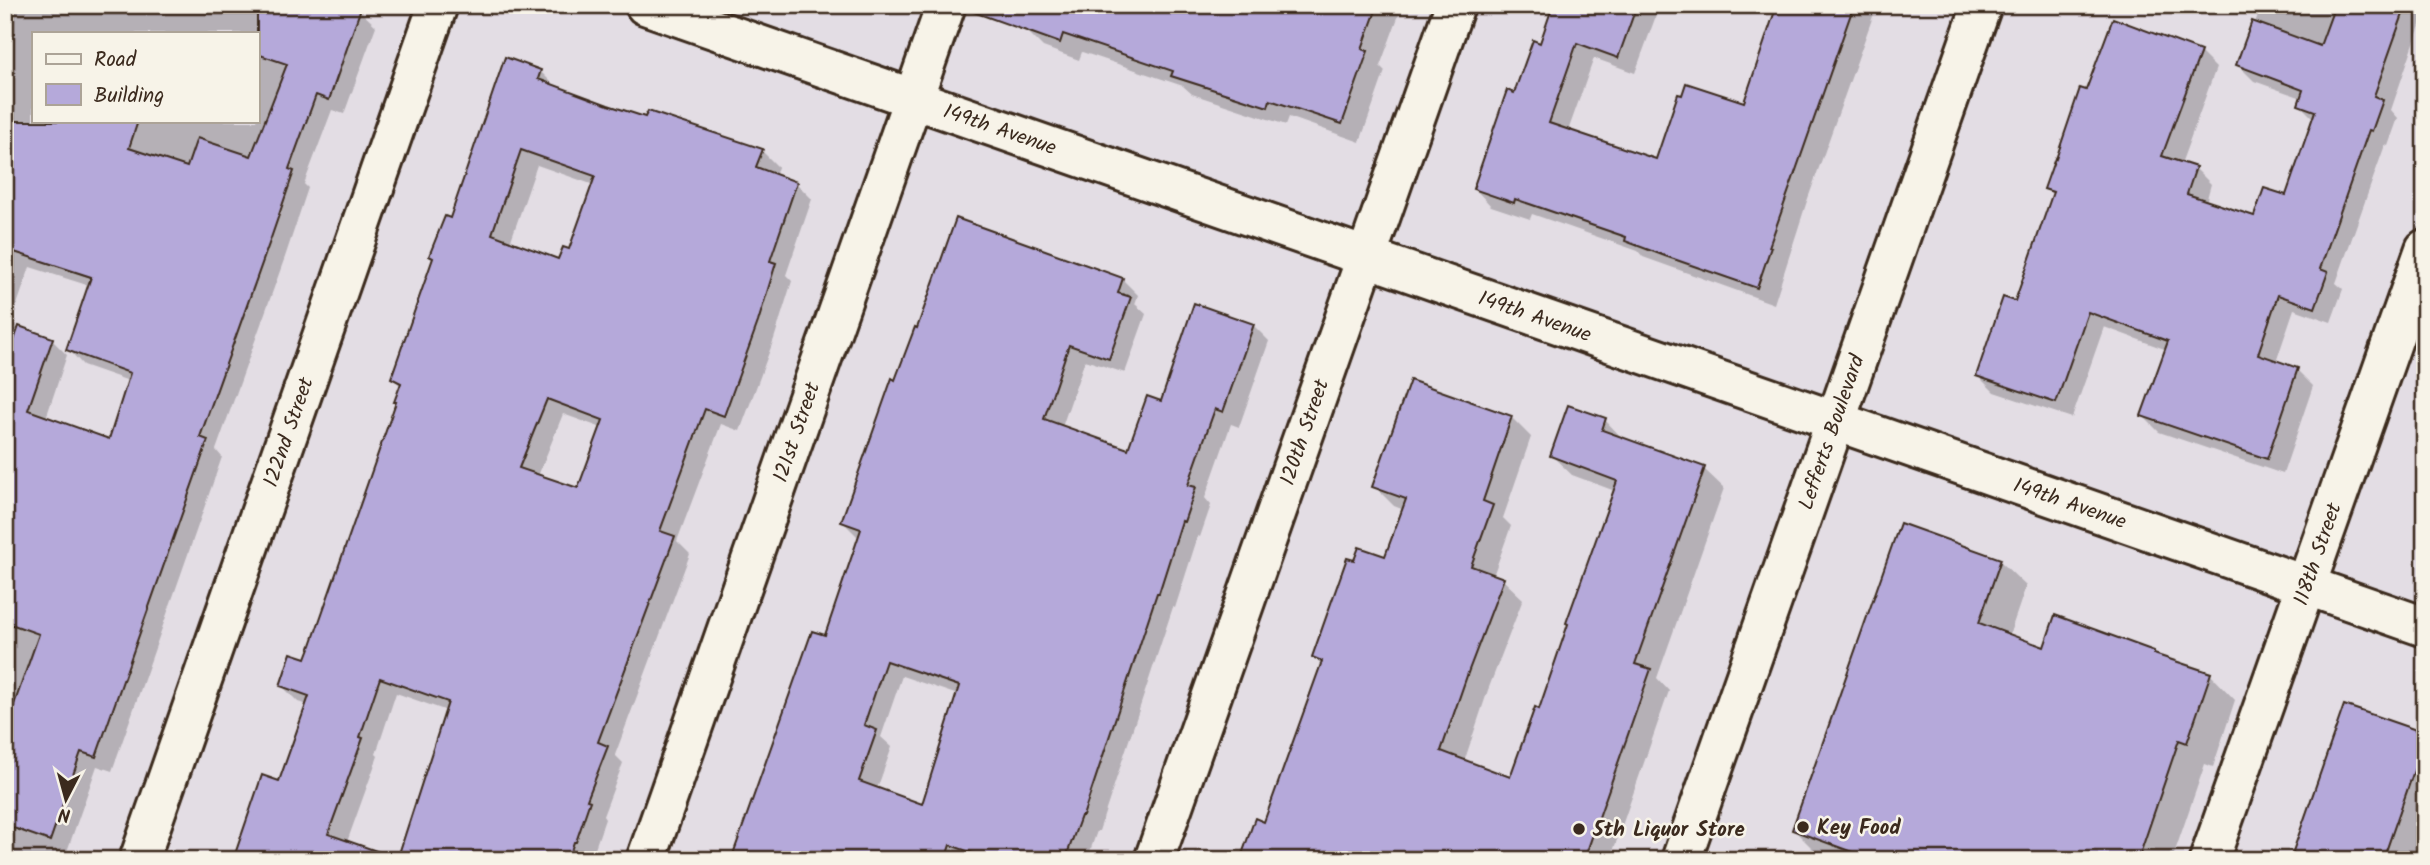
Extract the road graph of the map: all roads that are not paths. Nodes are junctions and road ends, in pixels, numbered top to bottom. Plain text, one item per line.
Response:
1 (438, 5) edge
2 (645, 5) edge
3 (946, 5) edge
4 (1455, 5) edge
5 (1982, 5) edge
6 (913, 99) junction
7 (2425, 249) edge
8 (1366, 257) junction
9 (1835, 421) junction
10 (2305, 586) junction
11 (2425, 627) edge
12 (139, 860) edge
13 (646, 860) edge
14 (1154, 860) edge
15 (1681, 860) edge
16 (2210, 860) edge

1 - 12 street, 122nd Street
2 - 6 street, 149th Avenue
3 - 6 street, 121st Street
4 - 8 street, 120th Street
5 - 9 street, Lefferts Boulevard
6 - 8 street, 149th Avenue
6 - 13 street, 121st Street
7 - 10 street, 118th Street
8 - 9 street, 149th Avenue
8 - 14 street, 120th Street
9 - 10 street, 149th Avenue
9 - 15 street, Lefferts Boulevard
10 - 11 street, 149th Avenue
10 - 16 street, 118th Street

